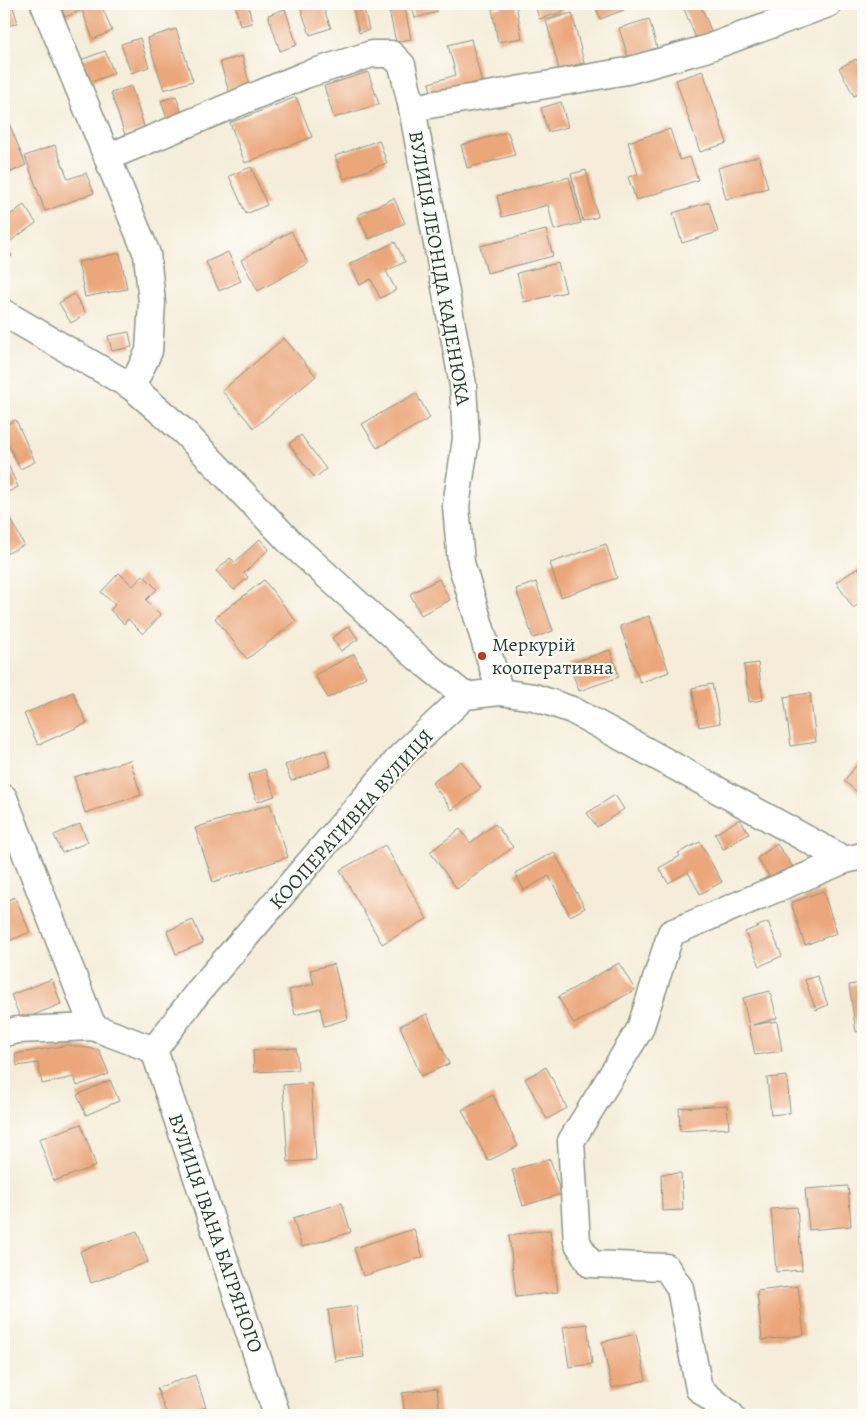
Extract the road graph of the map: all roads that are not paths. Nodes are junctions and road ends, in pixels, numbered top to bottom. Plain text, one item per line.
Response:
1 (44, 4) edge
2 (828, 4) edge
3 (412, 108) junction
4 (108, 157) junction
5 (4, 313) edge
6 (132, 387) junction
7 (500, 692) junction
8 (466, 696) junction
9 (4, 798) edge
10 (854, 858) edge
11 (93, 1028) junction
12 (4, 1033) edge
13 (154, 1050) junction
14 (277, 1415) edge
15 (730, 1415) edge

1 - 4 street
2 - 3 street, ВУЛИЦЯ ЛЕОНІДА КАДЕНЮКА
3 - 4 street, ВУЛИЦЯ ЛЕОНІДА КАДЕНЮКА
3 - 7 street, ВУЛИЦЯ ЛЕОНІДА КАДЕНЮКА
4 - 6 street
5 - 6 street
6 - 8 street
7 - 8 street
7 - 10 street
8 - 13 street, КООПЕРАТИВНА ВУЛИЦЯ
9 - 11 street
10 - 15 street
11 - 12 street
11 - 13 street
13 - 14 street, ВУЛИЦЯ ІВАНА БАГРЯНОГО

